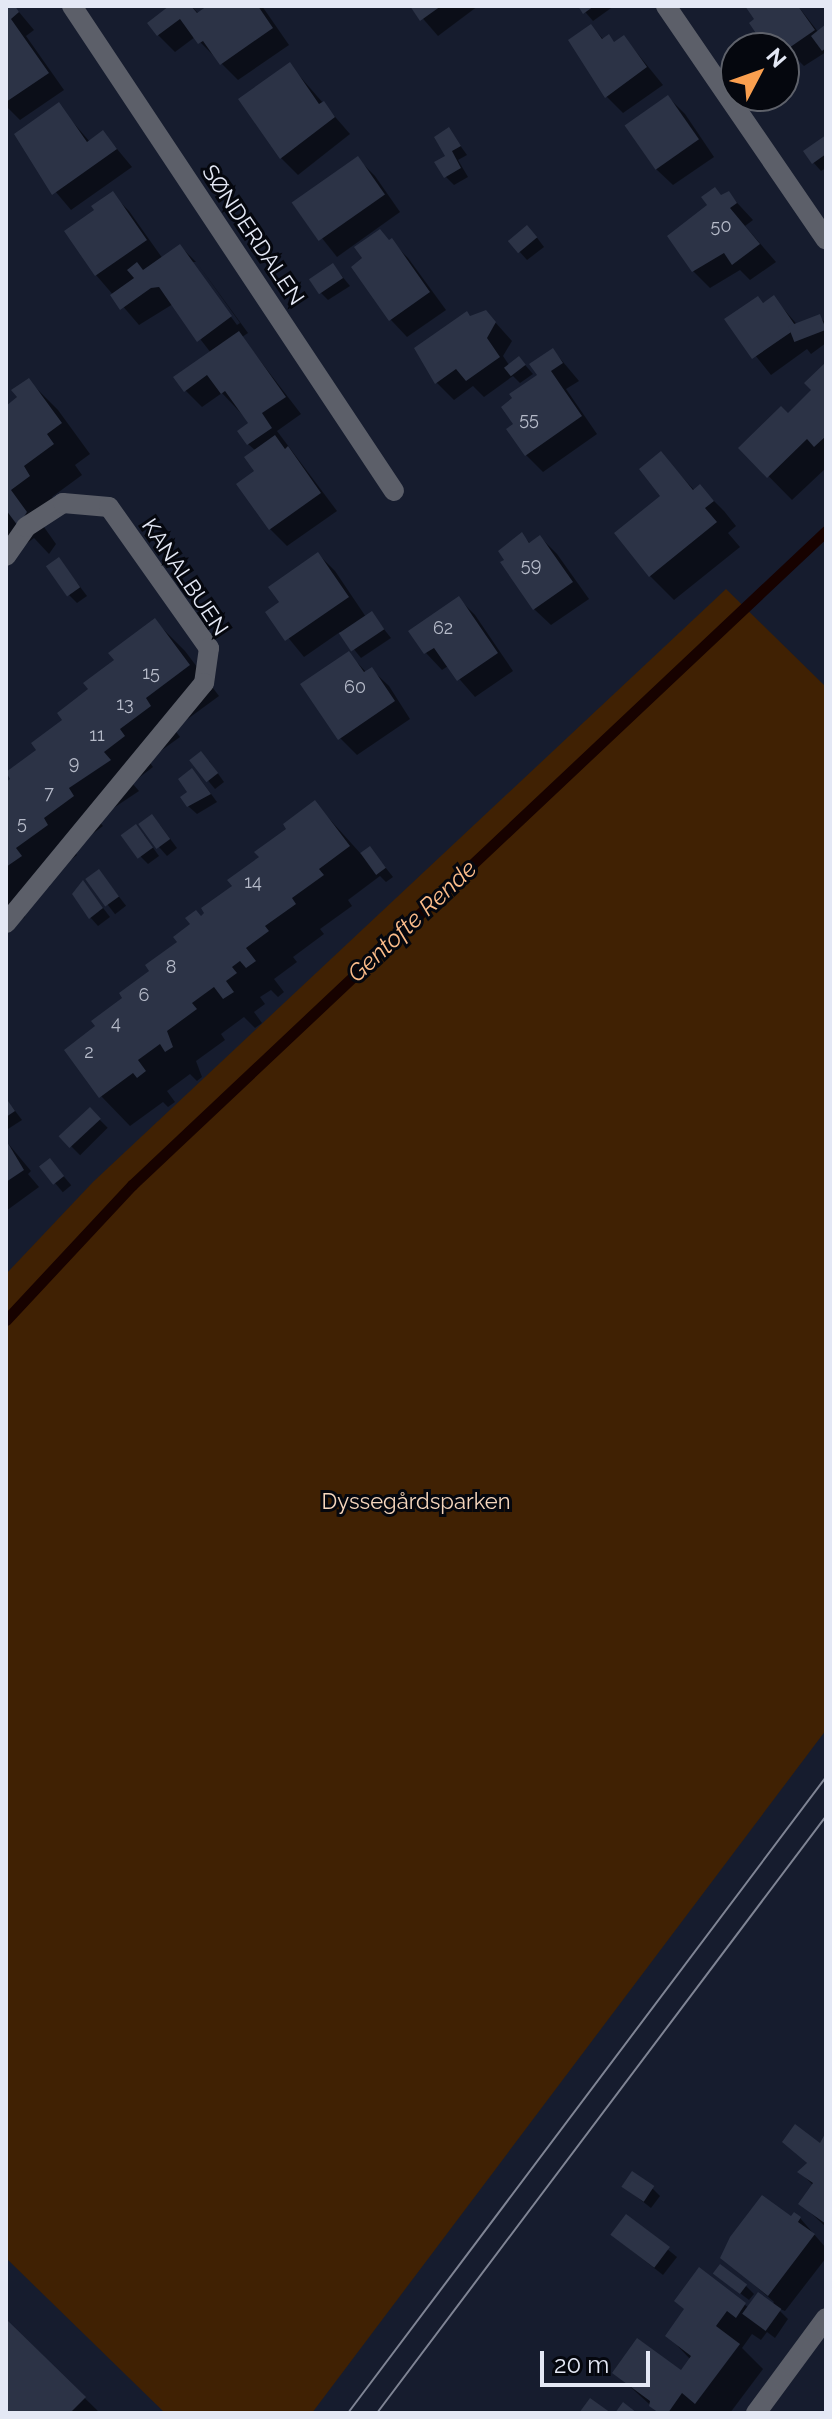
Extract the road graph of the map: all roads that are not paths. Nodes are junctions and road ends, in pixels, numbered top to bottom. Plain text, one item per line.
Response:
1 (72, 6) edge
2 (666, 6) edge
3 (826, 240) edge
4 (394, 491) dead end
5 (6, 556) edge
6 (6, 923) edge
7 (826, 2318) edge
8 (756, 2413) edge

1 - 4 street, SØNDERDALEN
2 - 3 street
5 - 6 street, KANALBUEN
7 - 8 street

